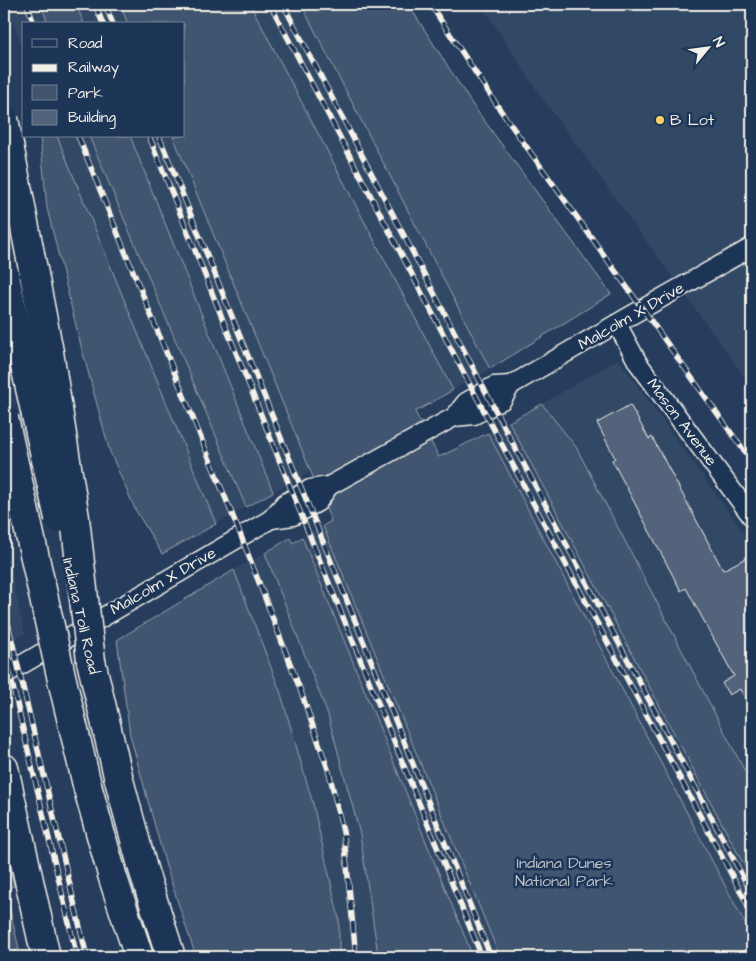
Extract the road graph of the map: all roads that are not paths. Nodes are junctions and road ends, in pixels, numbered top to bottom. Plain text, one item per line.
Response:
1 (4, 119) edge
2 (752, 248) edge
3 (4, 272) edge
4 (617, 324) junction
5 (4, 418) edge
6 (4, 495) edge
7 (752, 516) edge
8 (91, 661) junction
9 (4, 675) edge
10 (62, 680) junction
11 (4, 768) edge
12 (43, 956) edge
13 (138, 957) edge
14 (172, 957) edge

1 - 8 main road, bridge
2 - 4 street, Malcolm X Drive
3 - 8 main road, Indiana Toll Road, bridge
4 - 7 street, Mason Avenue
4 - 9 street, Malcolm X Drive
5 - 10 main road, Indiana Toll Road, bridge
6 - 10 main road, bridge
8 - 14 main road, Indiana Toll Road
10 - 13 main road, Indiana Toll Road, bridge
11 - 12 main road

